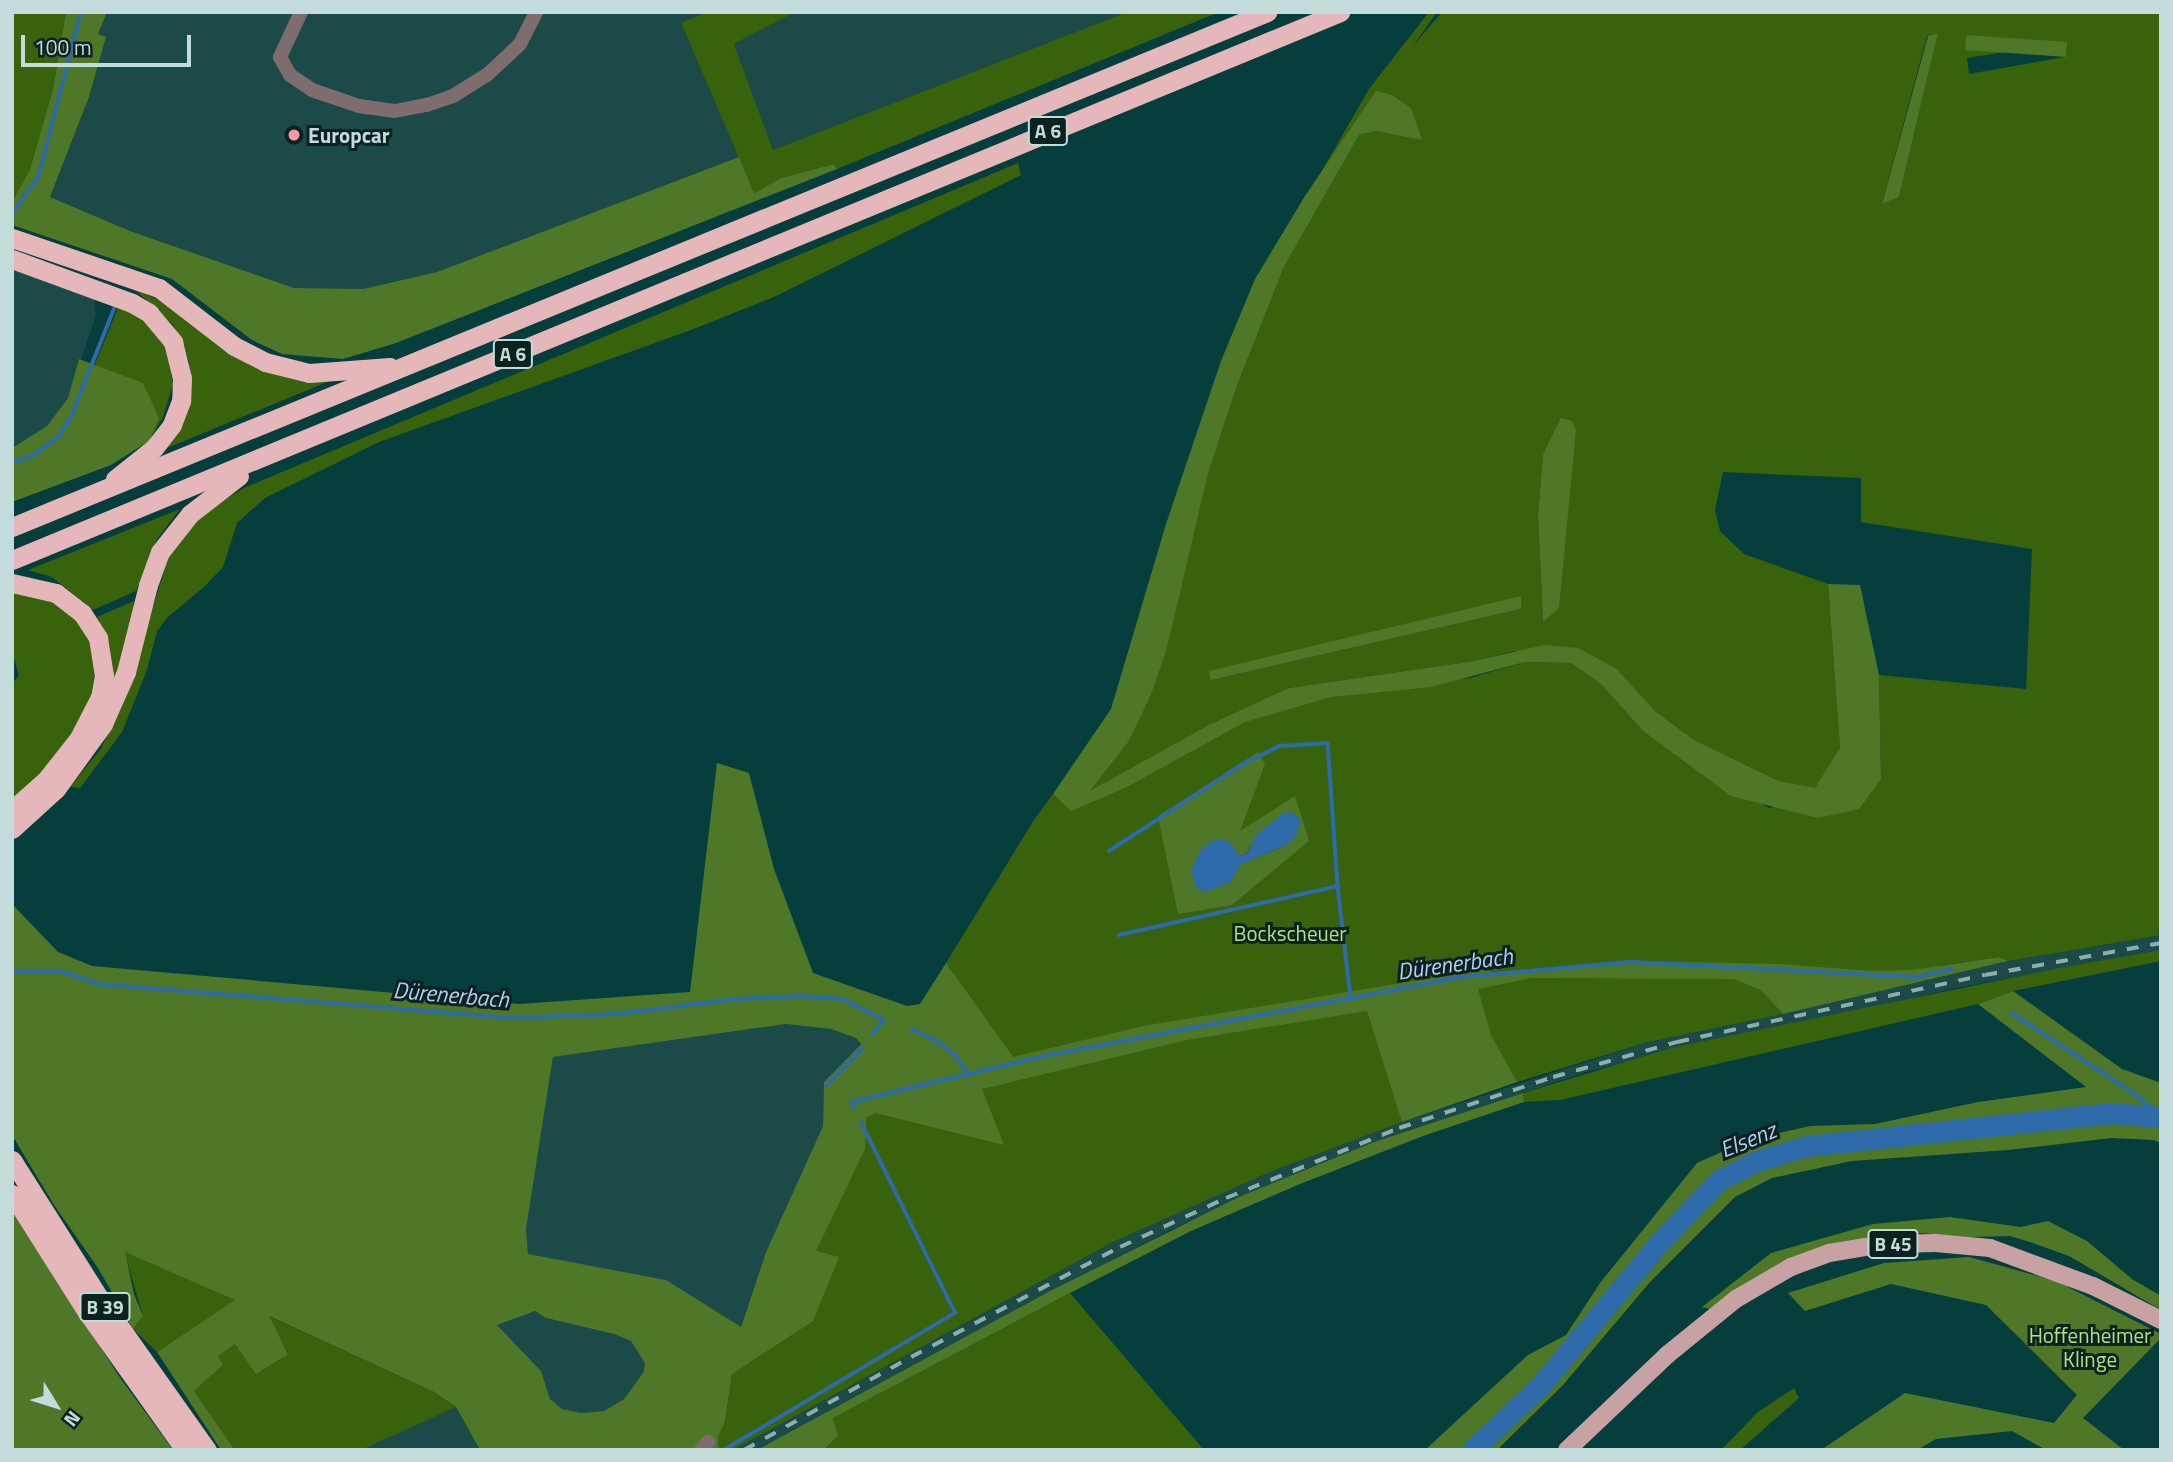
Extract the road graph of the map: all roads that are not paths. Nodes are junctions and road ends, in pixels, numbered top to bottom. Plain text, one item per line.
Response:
1 (301, 12) edge
2 (536, 12) edge
3 (1267, 12) edge
4 (1340, 12) edge
5 (12, 238) edge
6 (12, 259) edge
7 (412, 364) junction
8 (268, 455) junction
9 (98, 493) junction
10 (12, 527) edge
11 (12, 561) edge
12 (12, 583) edge
13 (12, 810) edge
14 (12, 829) edge
15 (12, 1160) edge
16 (12, 1194) edge
17 (2161, 1320) edge
18 (185, 1450) edge
19 (207, 1450) edge
20 (1567, 1450) edge

1 - 2 street
3 - 7 highway, A 6
4 - 8 highway, A 6
5 - 7 highway
6 - 9 highway
7 - 9 highway, A 6
8 - 11 highway, A 6
8 - 14 highway
9 - 10 highway, A 6
12 - 13 highway
15 - 19 highway, B 39
16 - 18 highway, B 39
17 - 20 main road, B 45

